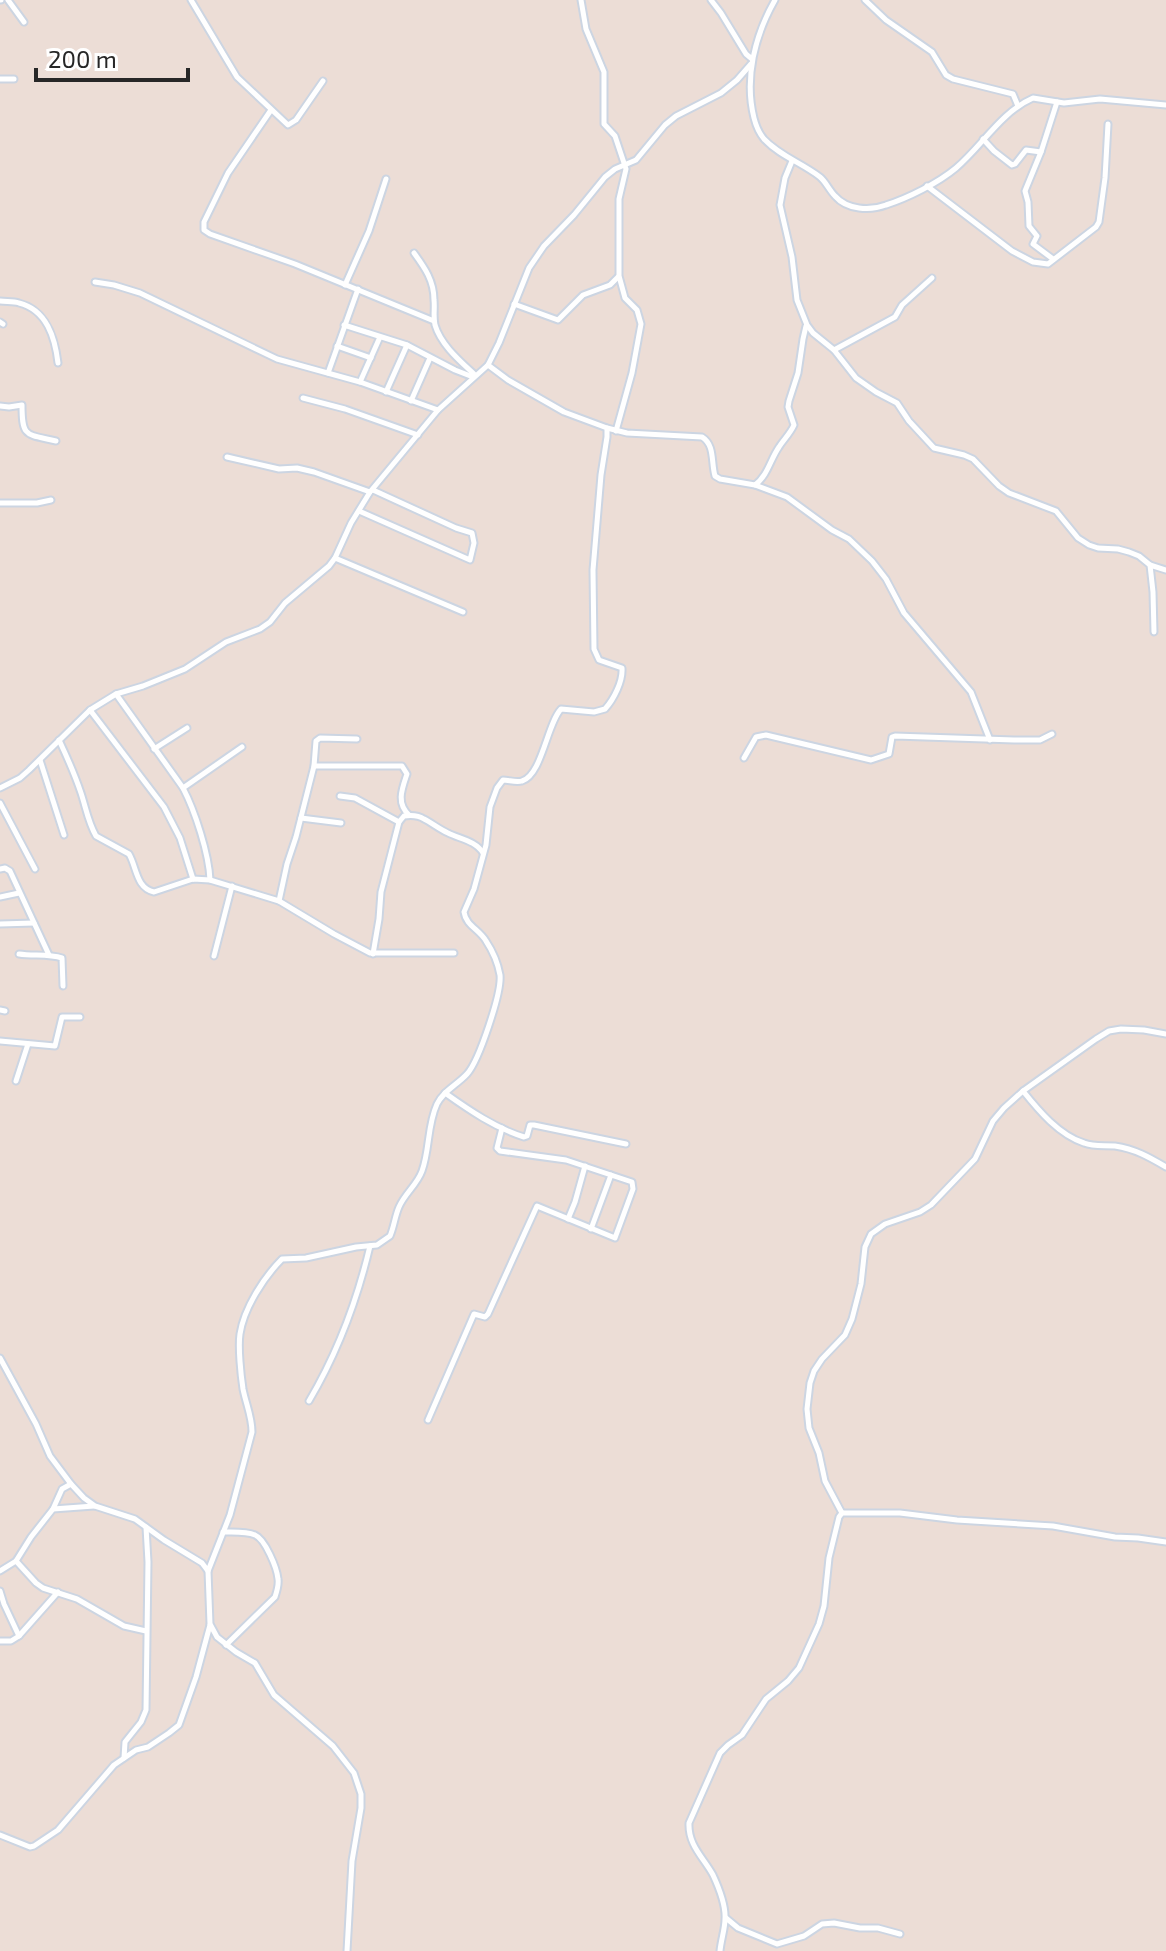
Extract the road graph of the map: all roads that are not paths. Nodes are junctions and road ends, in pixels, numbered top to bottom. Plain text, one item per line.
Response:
1 (8, 0) edge
2 (191, 0) edge
3 (581, 0) edge
4 (711, 0) edge
5 (775, 0) edge
6 (865, 0) edge
7 (24, 22) dead end
8 (752, 62) junction
9 (0, 79) edge
10 (14, 79) dead end
11 (323, 81) dead end
12 (1057, 102) junction
13 (1166, 105) edge
14 (1019, 106) junction
15 (271, 110) junction
16 (1108, 124) dead end
17 (983, 139) junction
18 (1041, 152) junction
19 (792, 161) junction
20 (624, 165) junction
21 (386, 179) dead end
22 (927, 186) junction
23 (414, 253) dead end
24 (1053, 259) junction
25 (619, 276) junction
26 (932, 278) dead end
27 (95, 282) dead end
28 (345, 285) junction
29 (358, 289) junction
30 (0, 301) edge
31 (514, 304) junction
32 (434, 321) junction
33 (344, 325) junction
34 (807, 325) junction
35 (380, 337) junction
36 (407, 345) junction
37 (337, 346) junction
38 (834, 350) junction
39 (371, 358) junction
40 (430, 358) junction
41 (58, 363) dead end
42 (488, 365) junction
43 (328, 373) junction
44 (474, 376) junction
45 (360, 382) junction
46 (386, 392) junction
47 (303, 398) dead end
48 (411, 401) junction
49 (0, 406) edge
50 (438, 410) junction
51 (607, 428) junction
52 (616, 431) junction
53 (418, 435) junction
54 (56, 441) dead end
55 (227, 457) dead end
56 (755, 485) junction
57 (372, 491) junction
58 (51, 500) dead end
59 (0, 503) edge
60 (359, 511) junction
61 (335, 558) junction
62 (1150, 565) junction
63 (1166, 570) edge
64 (463, 612) dead end
65 (1154, 632) dead end
66 (116, 694) junction
67 (90, 710) junction
68 (187, 728) dead end
69 (1052, 734) dead end
70 (58, 739) junction
71 (357, 739) dead end
72 (990, 740) junction
73 (242, 747) dead end
74 (154, 749) junction
75 (744, 758) dead end
76 (40, 760) junction
77 (314, 766) junction
78 (0, 788) edge
79 (183, 788) junction
80 (340, 796) dead end
81 (0, 803) edge
82 (409, 815) junction
83 (301, 818) junction
84 (399, 822) junction
85 (341, 823) dead end
86 (64, 835) dead end
87 (483, 854) junction
88 (0, 869) edge
89 (35, 869) dead end
90 (193, 879) junction
91 (210, 880) junction
92 (232, 886) junction
93 (19, 893) junction
94 (0, 897) edge
95 (279, 901) junction
96 (34, 923) junction
97 (0, 924) edge
98 (454, 953) dead end
99 (19, 954) dead end
100 (373, 954) junction
101 (49, 955) junction
102 (214, 956) dead end
103 (63, 986) dead end
104 (80, 1017) dead end
105 (1166, 1034) edge
106 (0, 1041) edge
107 (28, 1044) junction
108 (16, 1081) dead end
109 (1023, 1091) junction
110 (444, 1093) junction
111 (502, 1128) junction
112 (626, 1144) dead end
113 (585, 1166) junction
114 (1166, 1167) edge
115 (611, 1175) junction
116 (568, 1219) junction
117 (591, 1229) junction
118 (370, 1246) junction
119 (0, 1358) edge
120 (309, 1401) dead end
121 (428, 1420) dead end
122 (71, 1484) junction
123 (95, 1506) junction
124 (53, 1509) junction
125 (842, 1513) junction
126 (146, 1526) junction
127 (223, 1532) junction
128 (1166, 1542) edge
129 (16, 1561) junction
130 (0, 1571) edge
131 (208, 1571) junction
132 (0, 1591) edge
133 (59, 1592) junction
134 (210, 1624) junction
135 (146, 1631) junction
136 (19, 1636) junction
137 (0, 1641) edge
138 (226, 1645) junction
139 (124, 1758) junction
140 (0, 1835) edge
141 (726, 1917) junction
142 (900, 1934) dead end
143 (347, 1951) edge
144 (720, 1951) edge

1 - 7 street
2 - 15 street
3 - 20 street
4 - 8 street
5 - 8 street
6 - 14 street
8 - 19 street
8 - 20 street
9 - 10 street
11 - 15 street
12 - 13 street
12 - 14 street
12 - 18 street
14 - 17 street
15 - 28 street
16 - 24 street
17 - 18 street
17 - 22 street
18 - 24 street
19 - 22 street
19 - 34 street
20 - 25 street
20 - 31 street
21 - 28 street
22 - 24 street
23 - 32 street
25 - 31 street
25 - 52 street
26 - 38 street
27 - 43 street
28 - 29 street
29 - 32 street
29 - 33 street
30 - 41 street
31 - 42 street
32 - 44 street
33 - 35 street
33 - 37 street
34 - 38 street
34 - 56 street
35 - 36 street
35 - 39 street
36 - 40 street
36 - 46 street
37 - 39 street
37 - 43 street
38 - 62 street
39 - 45 street
40 - 44 street
40 - 48 street
42 - 44 street
42 - 51 street
43 - 45 street
44 - 50 street
45 - 46 street
46 - 48 street
47 - 53 street
48 - 50 street
49 - 54 street
50 - 53 street
51 - 52 street
51 - 87 street
52 - 56 street
53 - 57 street
55 - 57 street
56 - 72 street
57 - 60 street
57 - 60 street
58 - 59 street
60 - 61 street
61 - 64 street
61 - 66 street
62 - 63 street
62 - 65 street
66 - 67 street
66 - 74 street
67 - 70 street
67 - 90 street
68 - 74 street
69 - 72 street
70 - 76 street
70 - 90 street
71 - 77 street
72 - 75 street
73 - 79 street
74 - 79 street
76 - 78 street
76 - 86 street
77 - 82 street
77 - 83 street
79 - 91 street
80 - 84 street
81 - 89 street
82 - 84 street
82 - 87 street
83 - 85 street
83 - 95 street
84 - 100 street
87 - 110 street
88 - 93 street
90 - 91 street
91 - 92 street
92 - 95 street
92 - 102 street
93 - 94 street
93 - 96 street
95 - 100 street
96 - 97 street
96 - 101 street
98 - 100 street
99 - 101 street
101 - 103 street
104 - 107 street
105 - 109 street
106 - 107 street
107 - 108 street
109 - 114 street
109 - 125 street
110 - 111 street
110 - 118 street
111 - 112 street
111 - 113 street
113 - 115 street
113 - 116 street
115 - 117 street
115 - 117 street
116 - 117 street
116 - 121 street
118 - 120 street
118 - 127 street
119 - 122 street
122 - 123 street
122 - 124 street
123 - 124 street
123 - 126 street
124 - 129 street
125 - 128 street
125 - 141 street
126 - 131 street
126 - 135 street
127 - 131 street
127 - 138 street
129 - 130 street
129 - 133 street
131 - 134 street
132 - 136 street
133 - 135 street
133 - 136 street
134 - 138 street
134 - 139 street
135 - 139 street
136 - 137 street
138 - 143 street
139 - 140 street
141 - 142 street
141 - 144 street

